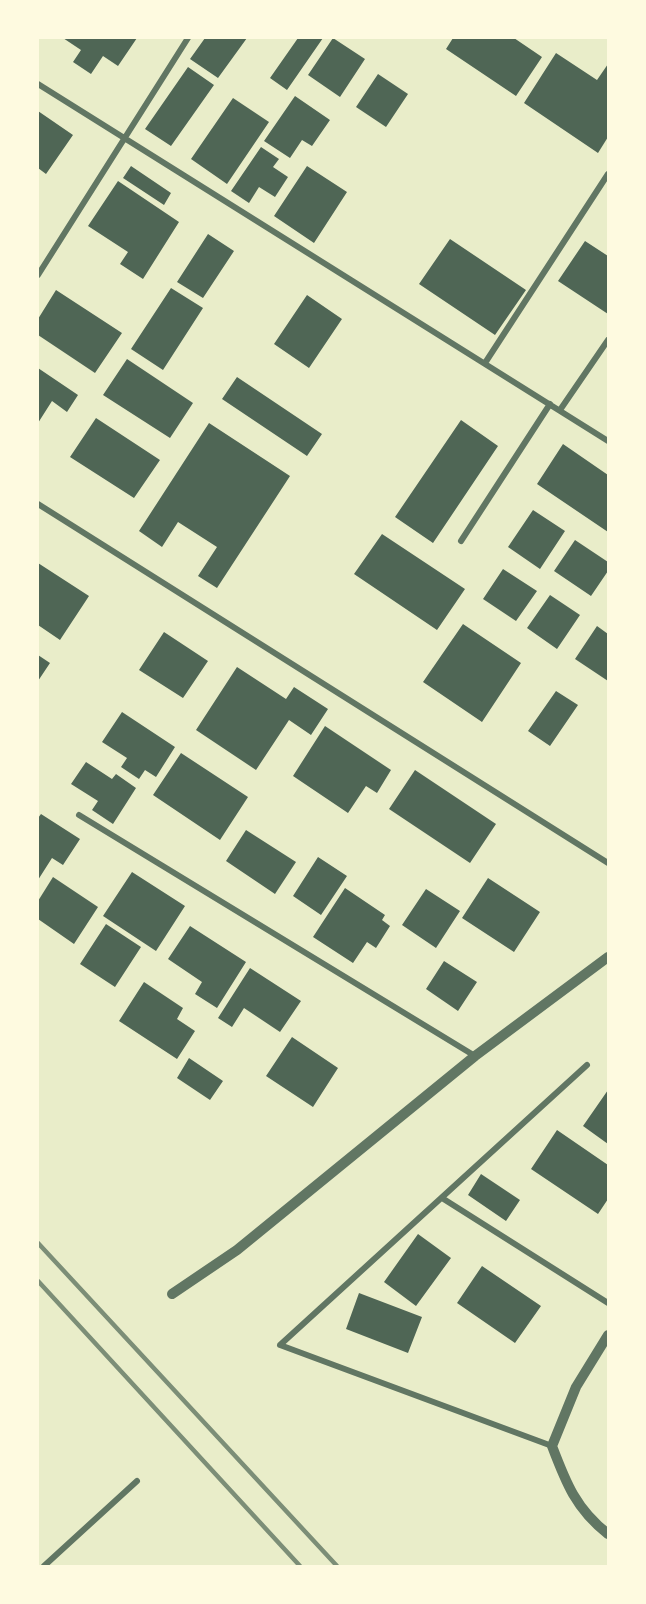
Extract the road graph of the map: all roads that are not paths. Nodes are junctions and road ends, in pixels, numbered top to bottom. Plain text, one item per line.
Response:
1 (188, 38) edge
2 (38, 84) edge
3 (124, 138) junction
4 (609, 174) edge
5 (38, 275) edge
6 (609, 340) edge
7 (485, 363) junction
8 (550, 404) junction
9 (560, 411) junction
10 (609, 441) edge
11 (38, 504) edge
12 (461, 541) dead end
13 (79, 815) dead end
14 (609, 863) edge
15 (609, 957) edge
16 (475, 1056) junction
17 (587, 1065) dead end
18 (442, 1198) junction
19 (172, 1294) dead end
20 (609, 1303) edge
21 (609, 1335) edge
22 (552, 1446) junction
23 (137, 1481) dead end
24 (609, 1534) edge
25 (44, 1566) edge

1 - 3 street
2 - 3 street
3 - 5 street
3 - 7 street
4 - 7 street
6 - 9 street
7 - 8 street
8 - 9 street
8 - 12 street
9 - 10 street
11 - 14 street
13 - 16 street
15 - 16 street
16 - 19 street
17 - 18 street
18 - 20 street
18 - 22 street
21 - 22 street
22 - 24 street
23 - 25 street

